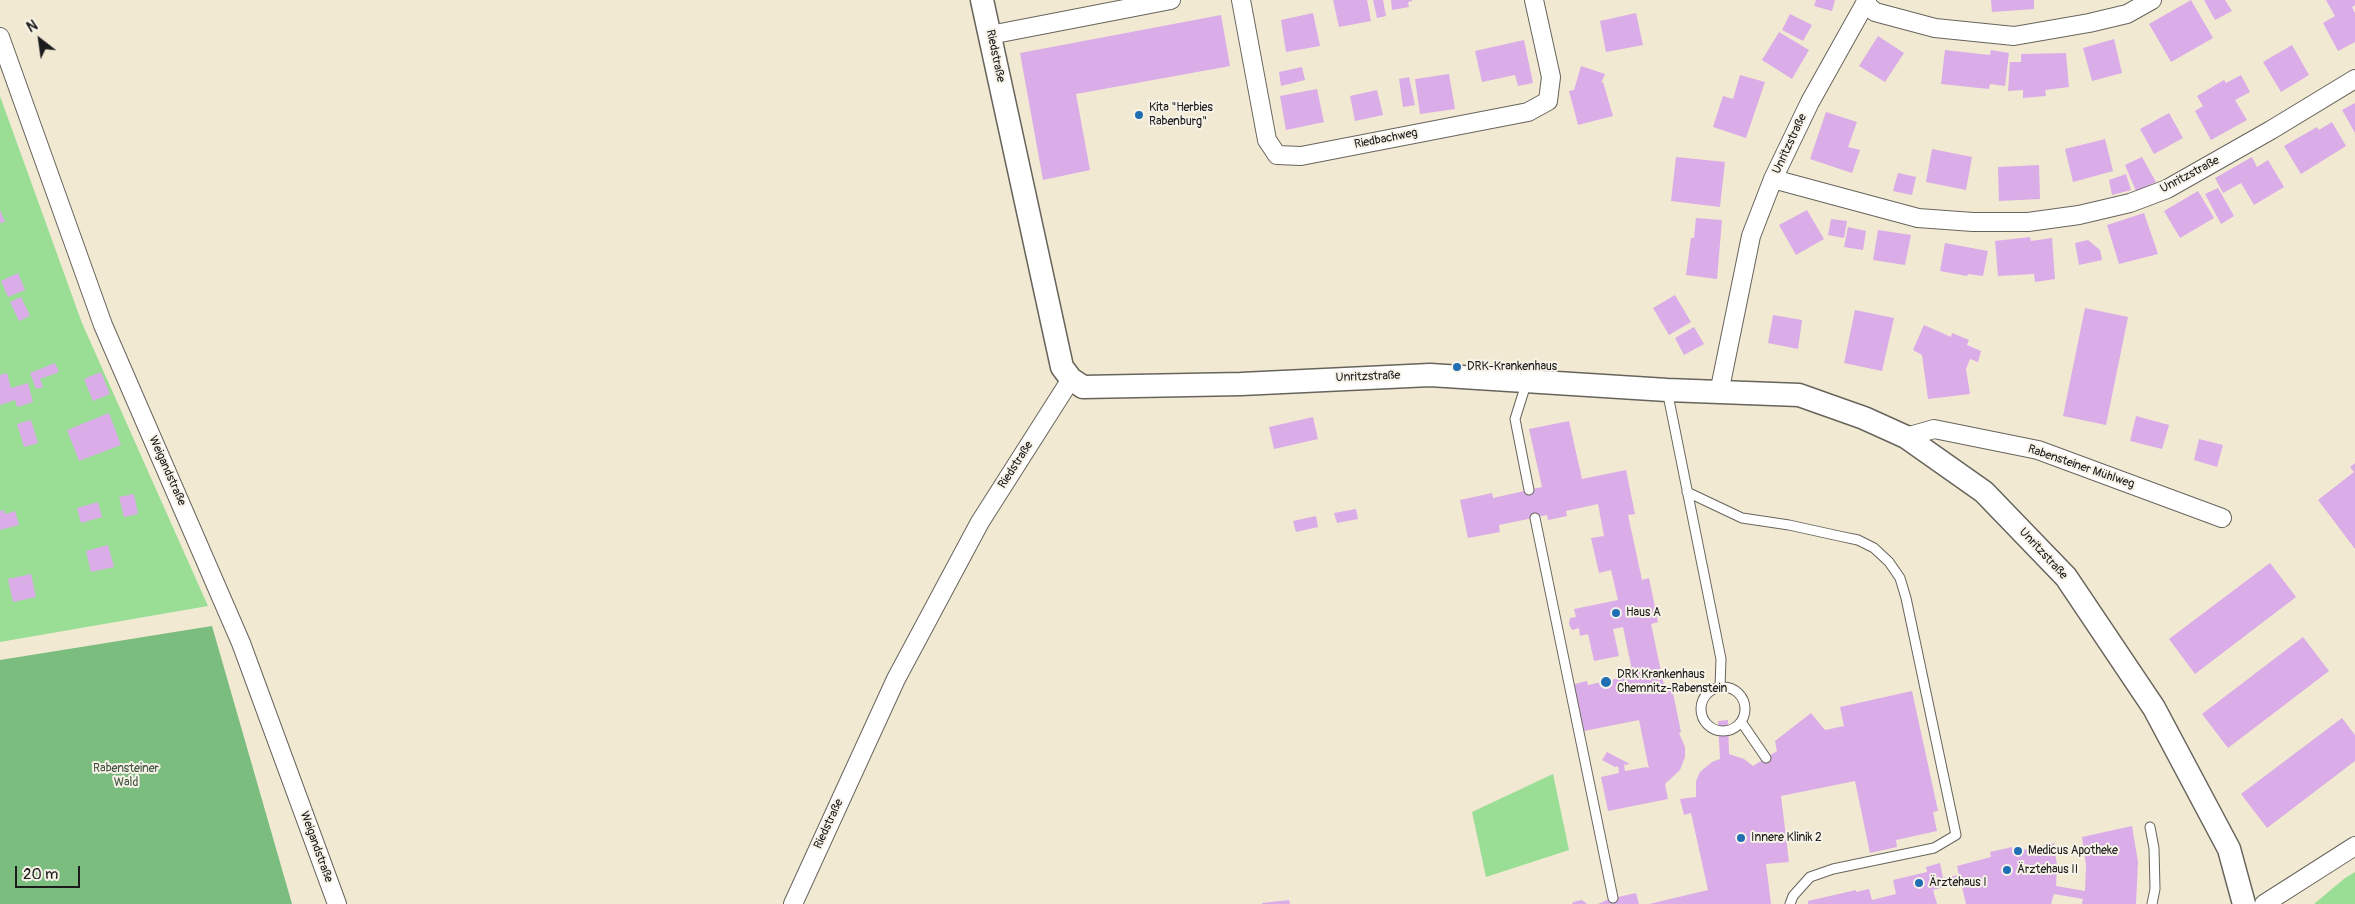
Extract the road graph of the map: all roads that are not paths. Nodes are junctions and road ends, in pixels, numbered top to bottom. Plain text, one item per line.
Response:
1 (982, 0) edge
2 (1171, 0) edge
3 (1241, 0) edge
4 (1534, 0) edge
5 (2152, 0) edge
6 (1866, 2) edge
7 (990, 35) junction
8 (0, 37) edge
9 (2355, 79) edge
10 (1773, 179) junction
11 (1071, 379) junction
12 (1527, 381) junction
13 (1667, 390) junction
14 (1719, 393) junction
15 (1906, 437) junction
16 (1529, 490) dead end
17 (1687, 492) junction
18 (1535, 518) dead end
19 (2222, 518) dead end
20 (1720, 687) junction
21 (1742, 723) junction
22 (1766, 758) dead end
23 (2150, 827) dead end
24 (2355, 846) edge
25 (1613, 898) dead end
26 (337, 904) edge
27 (793, 904) edge
28 (1790, 904) edge
29 (2152, 904) edge
30 (2244, 904) edge
31 (2264, 904) edge

1 - 7 street, Riedstraße
2 - 7 street
3 - 4 street, Riedbachweg
5 - 6 street, Unritzstraße
6 - 10 street, Unritzstraße
7 - 11 street, Riedstraße
8 - 26 street, Weigandstraße
9 - 10 street, Unritzstraße
10 - 14 street, Unritzstraße
11 - 12 street, Unritzstraße
11 - 27 street, Riedstraße
12 - 13 street, Unritzstraße
12 - 16 lane
13 - 14 street, Unritzstraße
13 - 17 lane
14 - 15 street, Unritzstraße
15 - 19 street, Rabensteiner Mühlweg
15 - 30 street, Unritzstraße
17 - 20 lane
17 - 28 lane
18 - 25 lane
20 - 21 lane
20 - 21 lane
21 - 22 lane
23 - 29 lane
24 - 31 street

